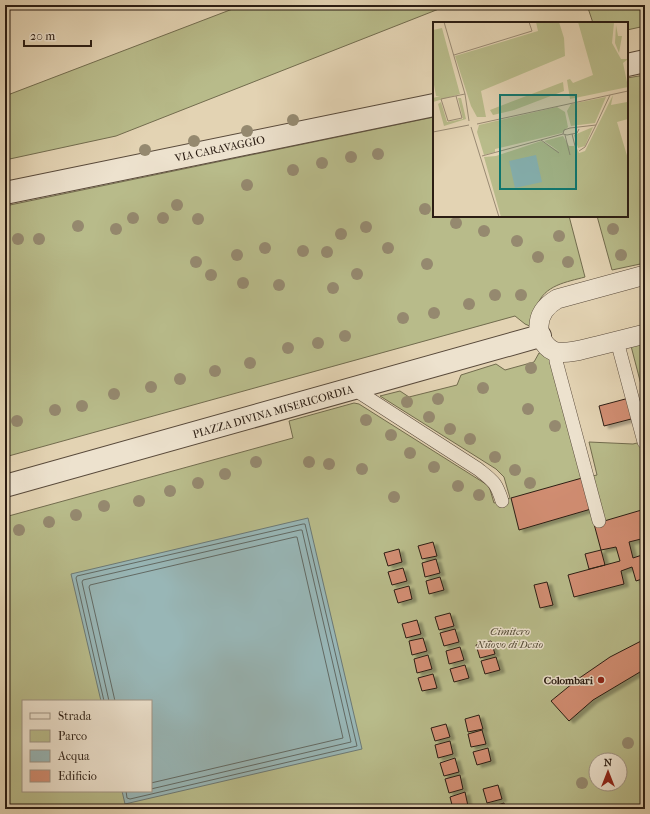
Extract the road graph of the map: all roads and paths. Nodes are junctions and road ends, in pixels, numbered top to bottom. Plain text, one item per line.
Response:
1 (645, 61) edge
2 (628, 65) edge
3 (433, 105) edge
4 (5, 193) edge
5 (645, 275) edge
6 (645, 334) edge
7 (540, 336) junction
8 (617, 341) junction
9 (556, 352) junction
10 (354, 389) junction
11 (644, 442) edge
12 (5, 486) edge
13 (502, 501) dead end
14 (599, 521) dead end

1 - 2 street
3 - 4 street, VIA CARAVAGGIO
5 - 7 street
6 - 8 street
7 - 9 street
7 - 10 street, PIAZZA DIVINA MISERICORDIA
8 - 9 street
8 - 11 lane
9 - 14 lane
10 - 12 street, PIAZZA DIVINA MISERICORDIA
10 - 13 lane

